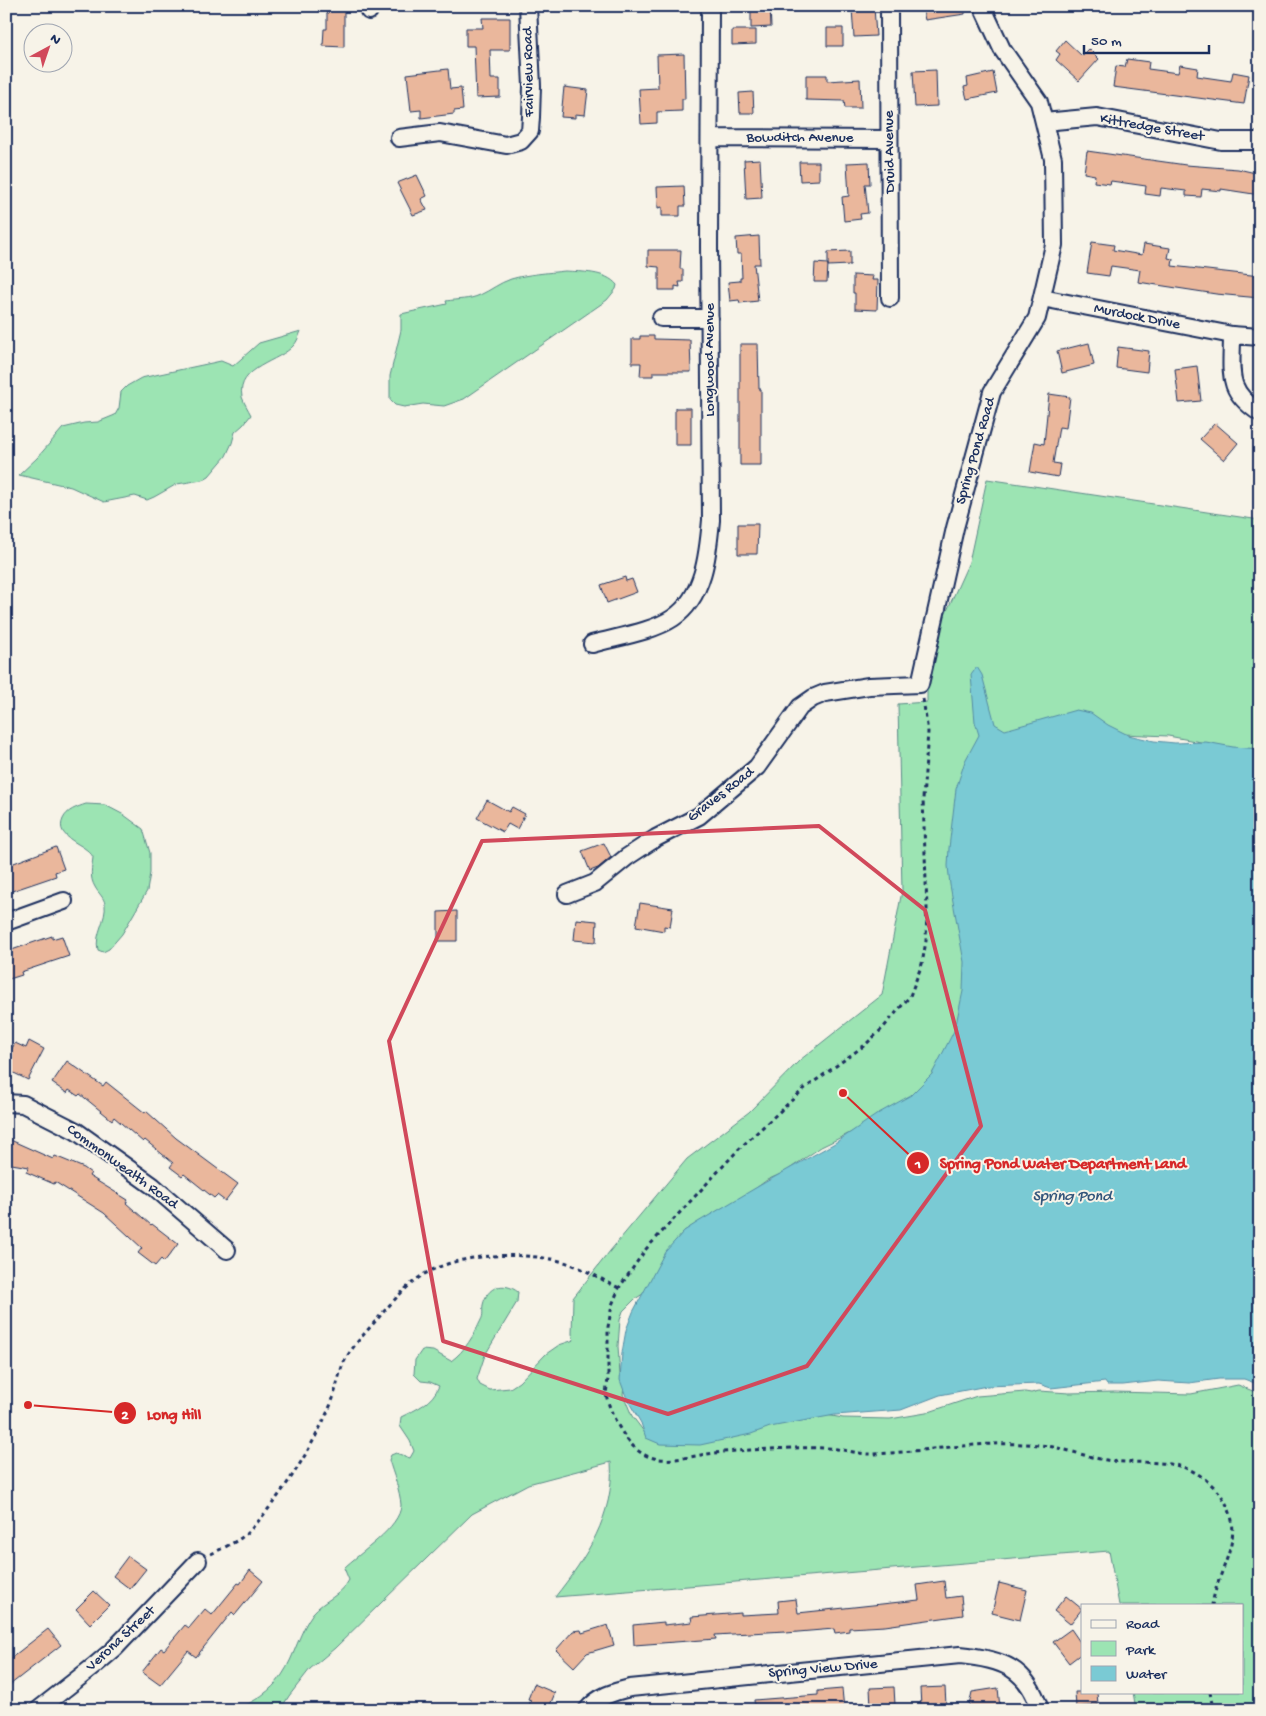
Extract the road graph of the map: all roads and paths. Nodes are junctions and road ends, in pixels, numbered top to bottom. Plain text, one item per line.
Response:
1 (528, 6) edge
2 (710, 6) edge
3 (889, 6) edge
4 (982, 6) edge
5 (1044, 122) junction
6 (399, 138) dead end
7 (710, 138) junction
8 (889, 139) junction
9 (1260, 141) edge
10 (890, 298) dead end
11 (1042, 298) junction
12 (660, 318) dead end
13 (710, 318) junction
14 (1232, 335) junction
15 (1260, 337) edge
16 (1260, 413) edge
17 (592, 644) dead end
18 (920, 684) junction
19 (567, 894) dead end
20 (64, 901) dead end
21 (6, 922) edge
22 (6, 1103) edge
23 (228, 1250) dead end
24 (619, 1288) junction
25 (198, 1561) joint
26 (1212, 1604) edge
27 (1210, 1694) edge
28 (38, 1710) edge
29 (587, 1710) edge
30 (1040, 1710) edge
31 (1213, 1710) edge

1 - 6 street, Fairview Road
2 - 7 street, Longwood Avenue
3 - 8 street, Druid Avenue
4 - 5 street, Spring Pond Road
5 - 9 street, Kittredge Street
5 - 11 street, Spring Pond Road
7 - 8 street, Bowditch Avenue
7 - 13 street, Longwood Avenue
8 - 10 street, Druid Avenue
11 - 14 street, Murdock Drive
11 - 18 street, Spring Pond Road
12 - 13 street
13 - 17 street, Longwood Avenue
14 - 15 street, Murdock Drive
14 - 16 street
18 - 19 street, Graves Road
18 - 24 path
20 - 21 street
22 - 23 street, Commonwealth Road
24 - 25 path
24 - 26 path
25 - 28 street, Verona Street
27 - 31 path
29 - 30 street, Spring View Drive

